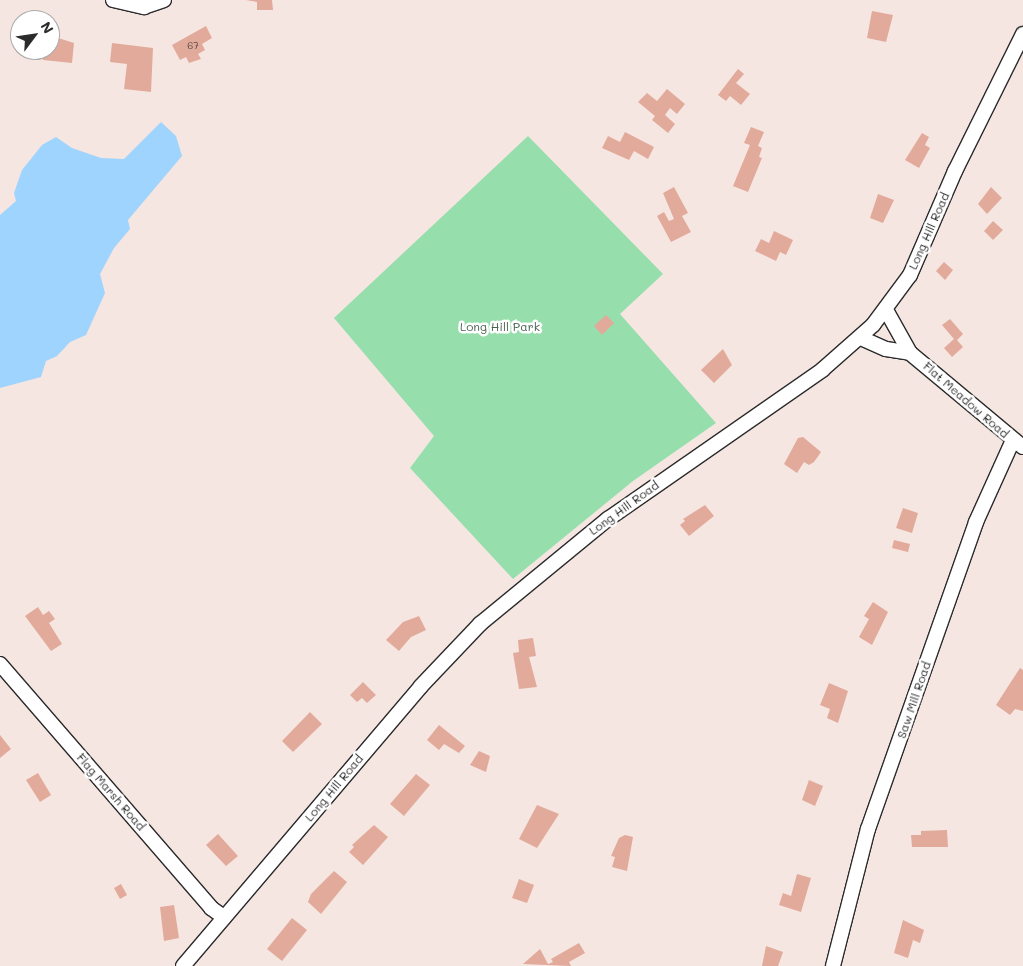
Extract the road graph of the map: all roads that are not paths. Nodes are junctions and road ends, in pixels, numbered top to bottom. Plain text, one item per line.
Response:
1 (113, 0) edge
2 (164, 0) edge
3 (1023, 34) edge
4 (886, 310) junction
5 (861, 338) junction
6 (910, 353) junction
7 (1018, 444) edge
8 (0, 664) edge
9 (224, 917) junction
10 (183, 966) edge
11 (833, 966) edge

1 - 2 street
3 - 4 street, Long Hill Road
4 - 5 street, Long Hill Road
4 - 6 street, Flat Meadow Road
5 - 6 street, Flat Meadow Road
5 - 9 street, Long Hill Road
6 - 7 street, Flat Meadow Road
7 - 11 street, Saw Mill Road
8 - 9 street, Flag Marsh Road
9 - 10 street, Long Hill Road

